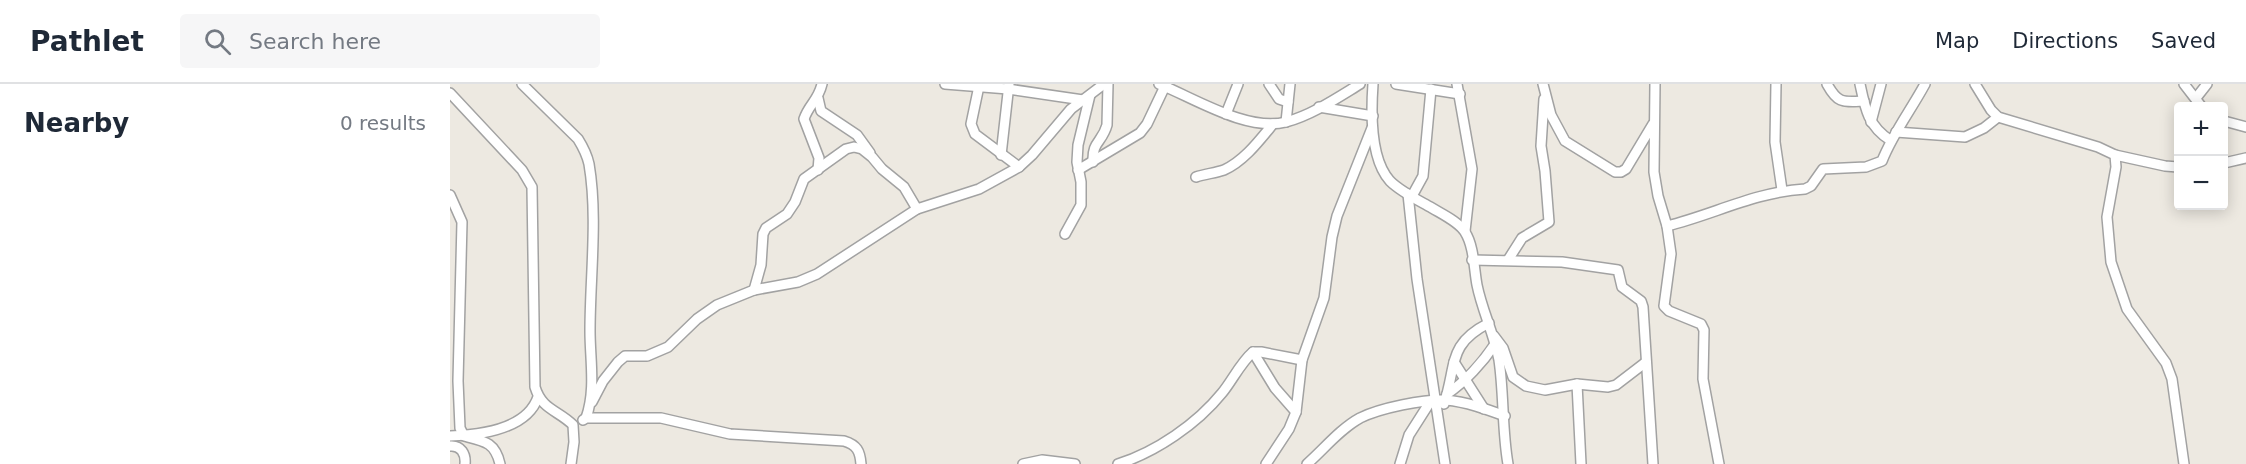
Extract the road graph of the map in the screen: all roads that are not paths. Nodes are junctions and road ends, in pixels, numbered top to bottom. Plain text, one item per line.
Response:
1 (522, 84) edge
2 (822, 84) edge
3 (945, 84) edge
4 (1106, 84) edge
5 (1238, 84) edge
6 (1269, 84) edge
7 (1290, 84) edge
8 (1360, 84) edge
9 (1373, 84) edge
10 (1396, 84) edge
11 (1655, 84) edge
12 (1827, 84) edge
13 (1860, 84) edge
14 (1881, 84) edge
15 (1925, 84) edge
16 (1975, 84) edge
17 (2184, 84) edge
18 (2207, 84) edge
19 (1163, 85) edge
20 (1779, 85) edge
21 (979, 86) junction
22 (1008, 86) edge
23 (1459, 87) edge
24 (1431, 89) junction
25 (1544, 89) edge
26 (450, 93) edge
27 (1087, 97) junction
28 (818, 98) junction
29 (1864, 101) junction
30 (1288, 102) junction
31 (2199, 102) edge
32 (1319, 107) junction
33 (1226, 114) junction
34 (1373, 116) junction
35 (1998, 117) junction
36 (1286, 122) junction
37 (1654, 122) junction
38 (1871, 122) junction
39 (2228, 122) edge
40 (1273, 124) junction
41 (2246, 127) edge
42 (1372, 128) junction
43 (1893, 136) junction
44 (1001, 155) junction
45 (2115, 155) junction
46 (872, 157) junction
47 (2246, 158) edge
48 (1093, 162) junction
49 (2228, 162) edge
50 (2174, 166) edge
51 (1019, 167) junction
52 (818, 170) junction
53 (1078, 171) junction
54 (1196, 177) dead end
55 (1782, 190) junction
56 (450, 195) edge
57 (1410, 195) junction
58 (918, 209) junction
59 (1667, 226) junction
60 (1465, 231) junction
61 (1065, 234) dead end
62 (1472, 260) junction
63 (1508, 260) junction
64 (754, 290) junction
65 (1489, 323) junction
66 (1494, 339) junction
67 (1253, 352) junction
68 (1302, 360) junction
69 (1454, 362) junction
70 (1646, 362) junction
71 (1464, 379) junction
72 (1577, 384) junction
73 (538, 397) junction
74 (1446, 397) junction
75 (592, 402) junction
76 (1433, 402) junction
77 (1484, 409) junction
78 (1296, 412) junction
79 (1505, 417) junction
80 (586, 418) junction
81 (1438, 420) junction
82 (573, 425) junction
83 (450, 436) edge
84 (464, 436) junction
85 (450, 446) edge
86 (465, 464) edge
87 (500, 464) edge
88 (571, 464) edge
89 (861, 464) edge
90 (1023, 464) edge
91 (1075, 464) edge
92 (1118, 464) edge
93 (1266, 464) edge
94 (1307, 464) edge
95 (1400, 464) edge
96 (1445, 464) edge
97 (1508, 464) edge
98 (1581, 464) edge
99 (1653, 464) edge
100 (1719, 464) edge
101 (2184, 464) edge

1 - 75 street
2 - 28 street
3 - 21 street
4 - 27 street
4 - 48 street
5 - 33 street
6 - 30 street
7 - 30 street
8 - 32 street
9 - 34 street
10 - 24 street
11 - 37 street
12 - 29 street
13 - 29 street
14 - 38 street
15 - 43 street
16 - 35 street
17 - 31 street
18 - 31 street
19 - 33 street
19 - 48 street
20 - 55 street
21 - 22 street
21 - 44 street
22 - 27 street
22 - 44 street
23 - 24 street
23 - 60 street
24 - 57 street
25 - 37 street
25 - 63 street
26 - 73 street
27 - 51 street
27 - 53 street
28 - 46 street
28 - 52 street
29 - 38 street
30 - 36 street
32 - 34 street
32 - 36 street
33 - 40 street
34 - 42 street
35 - 43 street
35 - 45 street
36 - 40 street
37 - 59 street
38 - 43 street
39 - 41 street
40 - 54 street
42 - 57 street
42 - 68 street
43 - 55 street
44 - 51 street
45 - 50 street
45 - 101 street
46 - 52 street
46 - 58 street
47 - 49 street
48 - 53 street
51 - 58 street
52 - 64 street
53 - 61 street
55 - 59 street
56 - 84 street
57 - 60 street
57 - 76 street
58 - 64 street
59 - 100 street
60 - 62 street
62 - 63 street
62 - 65 street
63 - 70 street
64 - 75 street
65 - 66 street
65 - 69 street
66 - 71 street
66 - 72 street
66 - 79 street
67 - 68 street
67 - 78 street
67 - 92 street
68 - 78 street
69 - 71 street
69 - 74 street
70 - 72 street
70 - 99 street
71 - 74 street
71 - 77 street
72 - 98 street
73 - 82 street
73 - 84 street
74 - 76 street
74 - 77 street
74 - 81 street
75 - 80 street
76 - 81 street
76 - 94 street
76 - 95 street
77 - 79 street
78 - 93 street
79 - 97 street
80 - 82 street
80 - 89 street
81 - 96 street
82 - 88 street
83 - 84 street
84 - 87 street
85 - 86 street
90 - 91 street

